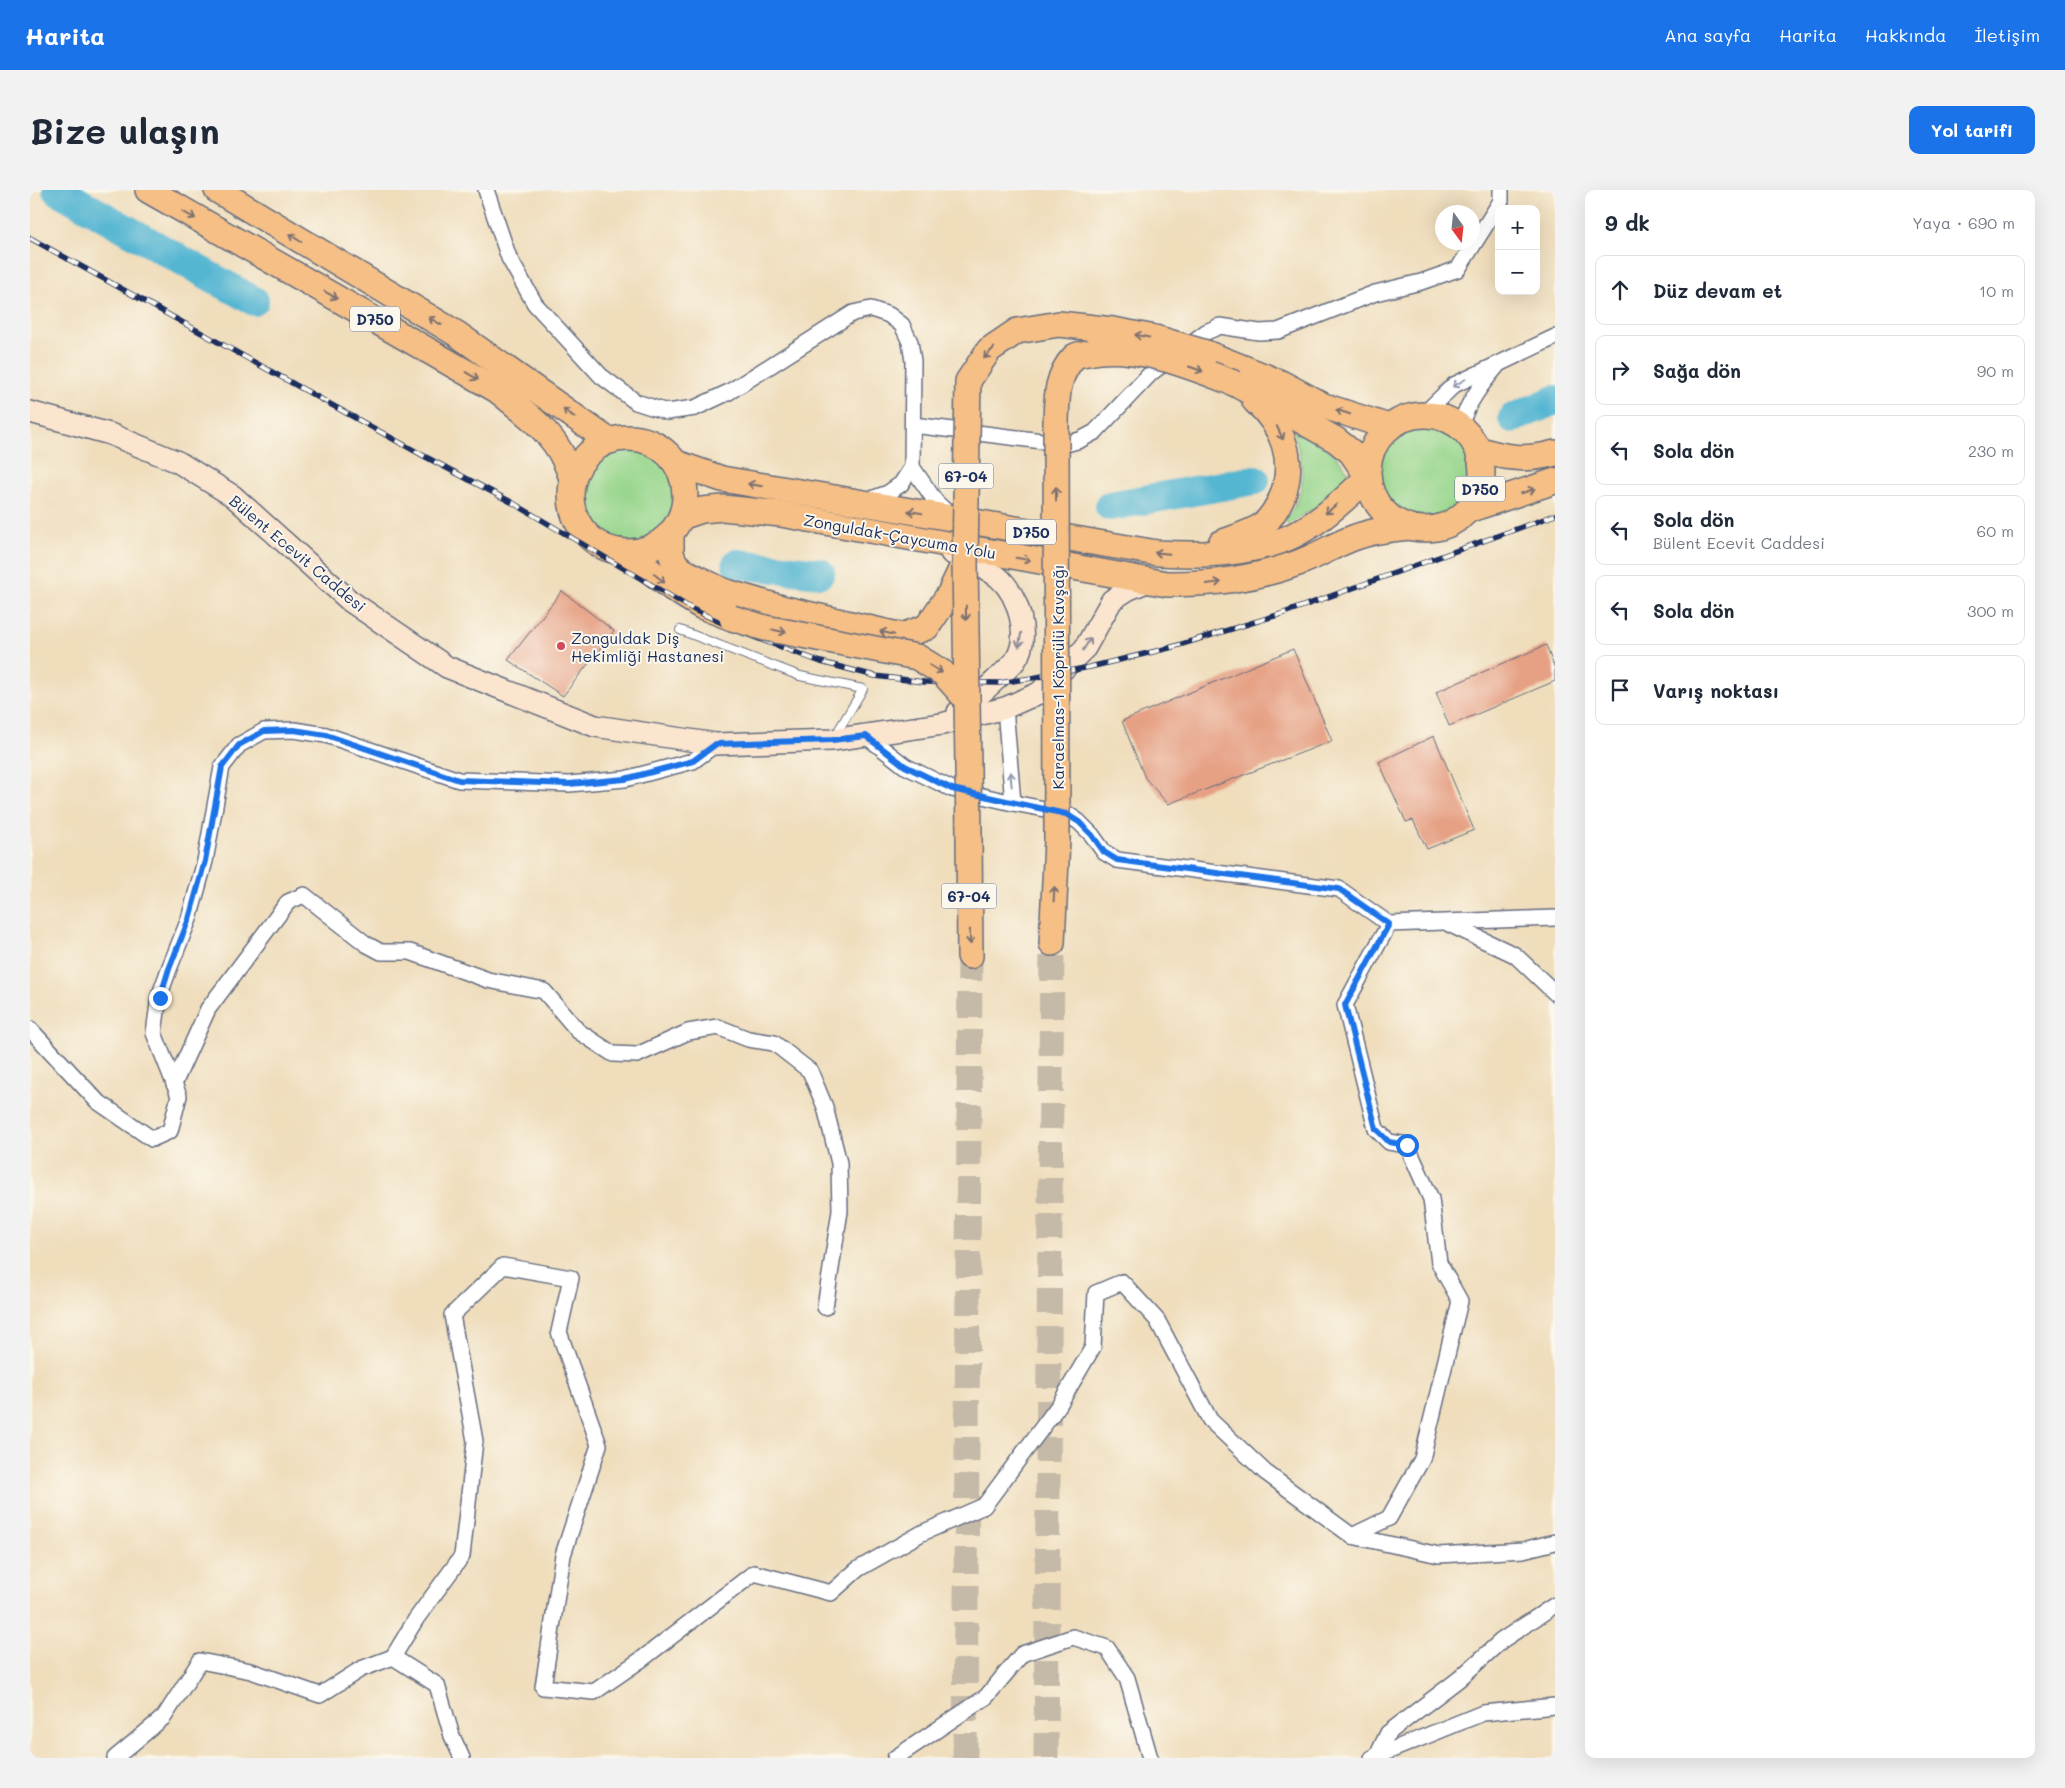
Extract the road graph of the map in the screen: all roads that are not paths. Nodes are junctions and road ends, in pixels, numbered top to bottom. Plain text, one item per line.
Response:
1 (148, 190) edge
2 (217, 190) edge
3 (486, 190) edge
4 (1500, 190) edge
5 (1555, 338) edge
6 (1501, 361) junction
7 (1236, 384) junction
8 (30, 412) edge
9 (1424, 414) junction
10 (913, 425) junction
11 (1460, 426) junction
12 (1389, 427) junction
13 (608, 441) junction
14 (1478, 449) junction
15 (1555, 453) edge
16 (676, 463) junction
17 (912, 466) junction
18 (1368, 477) junction
19 (572, 481) junction
20 (1555, 481) edge
21 (861, 503) junction
22 (1468, 510) junction
23 (954, 519) junction
24 (676, 525) junction
25 (1409, 527) junction
26 (923, 540) junction
27 (619, 551) junction
28 (1188, 555) junction
29 (965, 561) junction
30 (1148, 581) junction
31 (680, 630) dead end
32 (967, 700) junction
33 (1005, 708) junction
34 (942, 724) junction
35 (866, 736) junction
36 (832, 740) junction
37 (716, 744) junction
38 (1014, 803) junction
39 (1555, 918) edge
40 (1448, 923) junction
41 (1389, 924) junction
42 (1052, 943) tunnel mouth
43 (970, 956) tunnel mouth
44 (1555, 993) edge
45 (30, 1029) edge
46 (174, 1084) junction
47 (825, 1307) dead end
48 (1352, 1536) junction
49 (1555, 1542) edge
50 (1555, 1606) edge
51 (393, 1657) junction
52 (1555, 1706) edge
53 (1374, 1757) edge
54 (115, 1758) edge
55 (462, 1758) edge
56 (894, 1758) edge
57 (1150, 1758) edge

1 -> 19 highway, D750
13 -> 2 highway, D750
3 - 10 street
4 - 10 street
5 - 6 street
6 -> 9 street
6 - 11 street
7 - 18 highway
7 -> 28 highway
42 -> 7 highway, Karaelmas-1 Köprülü Kavşağı, bridge
8 - 37 main road, Bülent Ecevit Caddesi
9 - 11 highway, D750
9 - 12 highway, D750
10 - 17 street
11 - 14 highway, D750
12 - 18 highway, D750
12 -> 29 highway, 67-04, bridge
13 - 16 highway, D750
13 - 19 highway, D750
14 - 15 highway, D750
14 - 22 highway, D750
21 -> 16 highway, Zonguldak-Çaycuma Yolu / D750
16 - 24 highway, D750
17 - 21 street
17 - 23 street
18 - 25 highway, D750
18 -> 28 highway, Zonguldak-Çaycuma Yolu / D750
19 - 27 highway, D750
22 -> 20 highway, D750
23 -> 21 highway, Zonguldak-Çaycuma Yolu / D750
22 - 25 highway, D750
28 -> 23 highway, Zonguldak-Çaycuma Yolu / D750
24 - 26 highway, Zonguldak-Çaycuma Yolu / D750
24 - 27 highway, D750
29 -> 24 highway
30 -> 25 highway, Zonguldak-Çaycuma Yolu / D750
26 -> 30 highway, Zonguldak-Çaycuma Yolu / D750
26 -> 34 main road
27 -> 32 highway, bridge
29 -> 32 highway, 67-04, bridge
33 -> 30 main road, Bülent Ecevit Caddesi
31 - 36 lane
32 -> 43 highway, 67-04, bridge
33 - 34 main road, Bülent Ecevit Caddesi
38 -> 33 street
34 - 35 main road, Bülent Ecevit Caddesi
35 - 36 main road, Bülent Ecevit Caddesi
35 - 38 street
36 - 37 main road, Bülent Ecevit Caddesi
37 - 46 street
38 - 41 street
39 - 40 street
40 - 41 street
40 - 44 street
41 - 48 street
45 - 46 street
46 - 47 street
48 - 49 street
48 - 51 street
50 - 53 street
51 - 54 street
51 - 55 street
52 - 53 street
56 - 57 street

